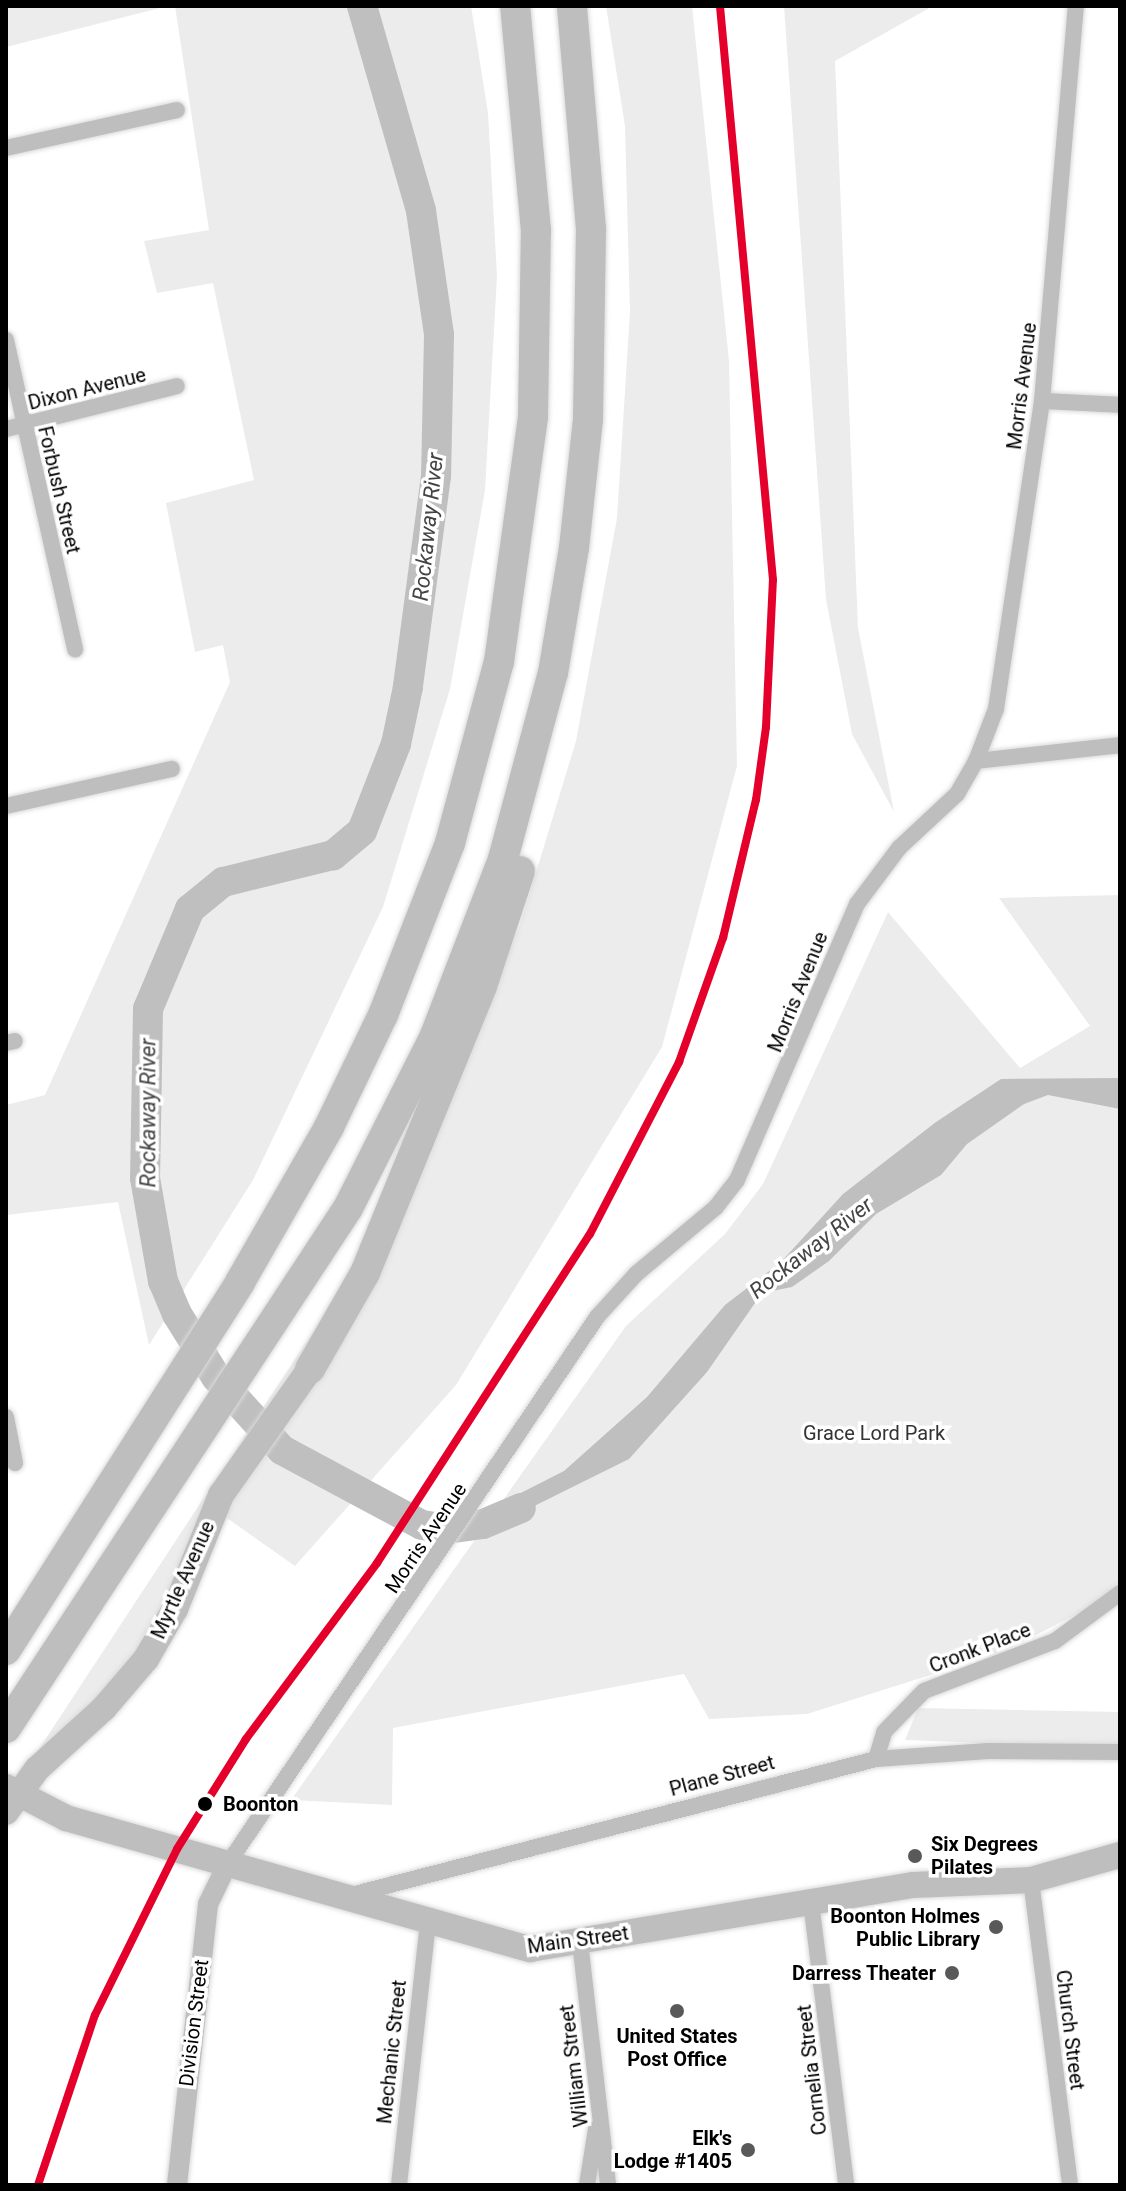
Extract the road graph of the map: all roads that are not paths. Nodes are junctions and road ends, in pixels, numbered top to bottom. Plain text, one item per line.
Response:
1 (515, 6) edge
2 (572, 6) edge
3 (1076, 6) edge
4 (177, 110) dead end
5 (6, 148) edge
6 (6, 340) edge
7 (592, 355) junction
8 (177, 386) dead end
9 (1042, 401) junction
10 (1120, 405) edge
11 (24, 425) junction
12 (6, 429) edge
13 (75, 649) dead end
14 (1120, 745) edge
15 (976, 761) junction
16 (172, 769) dead end
17 (6, 806) edge
18 (304, 1376) joint
19 (6, 1417) edge
20 (15, 1463) edge
21 (1120, 1593) edge
22 (6, 1650) edge
23 (6, 1728) edge
24 (1120, 1752) edge
25 (876, 1759) junction
26 (9, 1798) edge
27 (1120, 1855) edge
28 (219, 1863) junction
29 (1031, 1880) junction
30 (342, 1898) junction
31 (811, 1902) junction
32 (428, 1923) junction
33 (580, 1942) junction
34 (599, 2112) junction
35 (177, 2185) edge
36 (399, 2185) edge
37 (587, 2185) edge
38 (608, 2185) edge
39 (846, 2185) edge
40 (1070, 2185) edge

1 - 22 highway
2 - 7 highway
3 - 9 street, Morris Avenue
4 - 5 street
6 - 11 street, Forbush Street
7 - 18 highway
7 - 23 highway
8 - 11 street, Dixon Avenue
9 - 10 street
9 - 15 street, Morris Avenue
11 - 12 street, Dixon Avenue
11 - 13 street, Forbush Street
14 - 15 street
15 - 28 street, Morris Avenue
16 - 17 street
18 - 26 main road, Myrtle Avenue
19 - 20 street
21 - 25 street, Cronk Place
24 - 25 street, Plane Street
25 - 30 street, Plane Street
26 - 28 main road, Main Street
27 - 29 main road, Main Street
28 - 30 main road, Main Street
28 - 35 street, Division Street
29 - 31 main road, Main Street
29 - 40 street, Church Street
30 - 32 main road, Main Street
31 - 33 main road, Main Street
31 - 39 street, Cornelia Street
32 - 33 main road, Main Street
32 - 36 street, Mechanic Street
33 - 34 street, William Street
34 - 37 street
34 - 38 street, William Street

